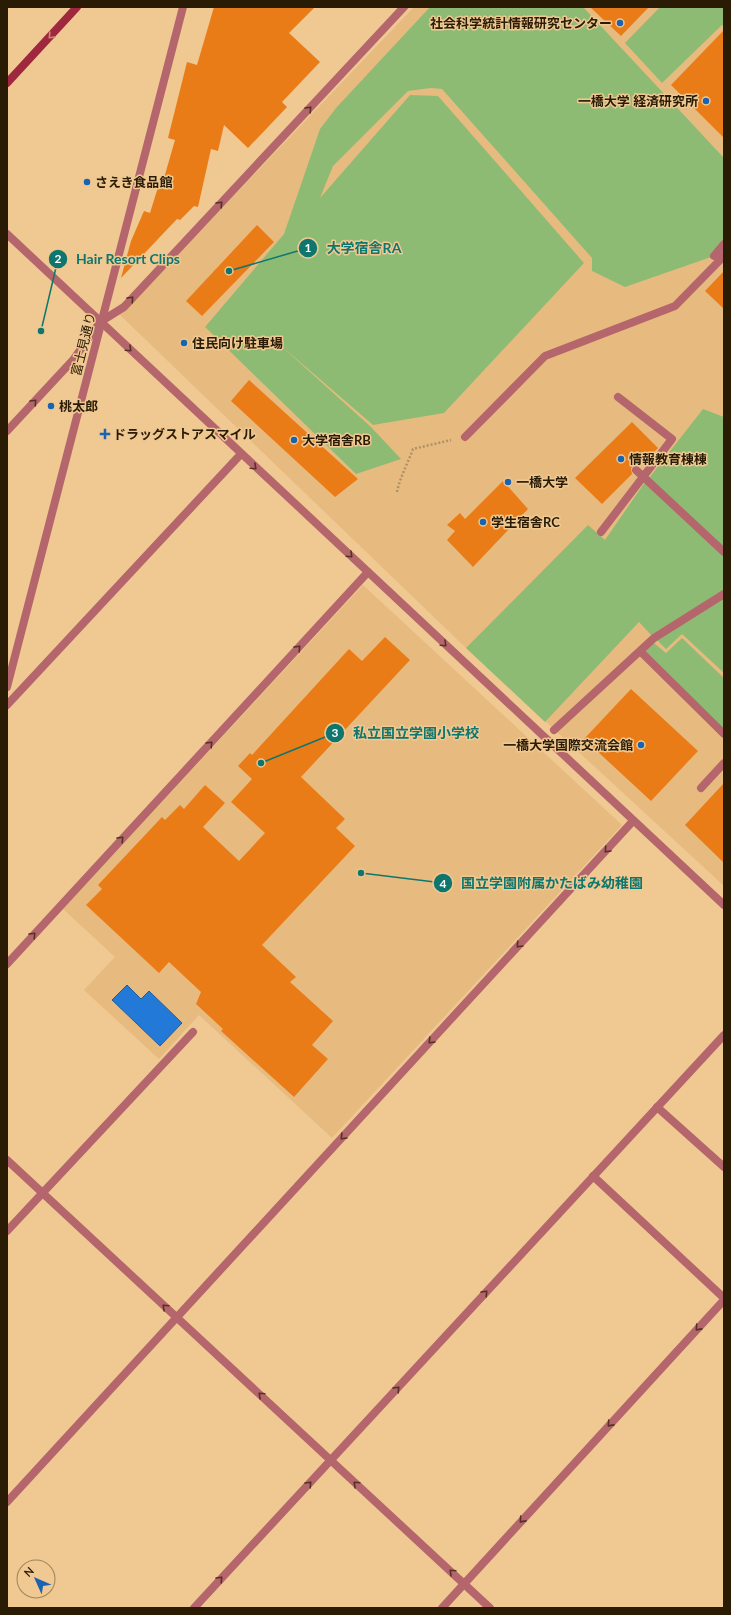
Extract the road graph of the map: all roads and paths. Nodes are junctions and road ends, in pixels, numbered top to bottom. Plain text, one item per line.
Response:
1 (77, 7) edge
2 (183, 7) edge
3 (404, 7) edge
4 (7, 83) edge
5 (7, 234) edge
6 (724, 244) edge
7 (714, 256) dead end
8 (724, 256) edge
9 (100, 322) junction
10 (618, 397) dead end
11 (7, 431) edge
12 (465, 437) joint
13 (241, 454) junction
14 (636, 470) dead end
15 (644, 476) junction
16 (398, 492) dead end
17 (601, 532) dead end
18 (724, 552) edge
19 (368, 572) junction
20 (724, 594) edge
21 (640, 651) junction
22 (7, 687) edge
23 (7, 705) edge
24 (554, 730) dead end
25 (724, 734) edge
26 (724, 763) edge
27 (700, 788) dead end
28 (633, 821) junction
29 (724, 905) edge
30 (7, 964) edge
31 (193, 1032) dead end
32 (723, 1038) edge
33 (657, 1107) junction
34 (7, 1160) edge
35 (724, 1167) edge
36 (593, 1176) junction
37 (42, 1193) junction
38 (7, 1231) edge
39 (724, 1299) edge
40 (177, 1318) junction
41 (331, 1460) junction
42 (7, 1502) edge
43 (464, 1584) junction
44 (194, 1608) edge
45 (442, 1608) edge
46 (490, 1608) edge

1 -> 4 main road
2 - 9 street, 富士見通り
9 -> 3 street
5 - 9 street
6 - 7 street
8 - 12 street
11 -> 9 street
9 -> 13 street
9 - 22 street, 富士見通り
10 - 15 street
12 - 16 path
13 -> 19 street
13 - 23 street
14 - 15 street
15 - 17 street
15 - 18 street
19 -> 28 street
30 -> 19 street
20 - 21 street
21 - 24 street
21 - 25 street
26 - 27 street
28 - 29 street
28 -> 40 street
31 - 37 street
32 - 33 street
33 - 35 street
33 - 36 street
34 - 37 street
36 - 39 street
41 -> 36 street
37 - 38 street
40 -> 37 street
39 -> 43 street
41 -> 40 street
40 - 42 street
43 -> 41 street
44 -> 41 street
43 - 45 street
43 - 46 street

